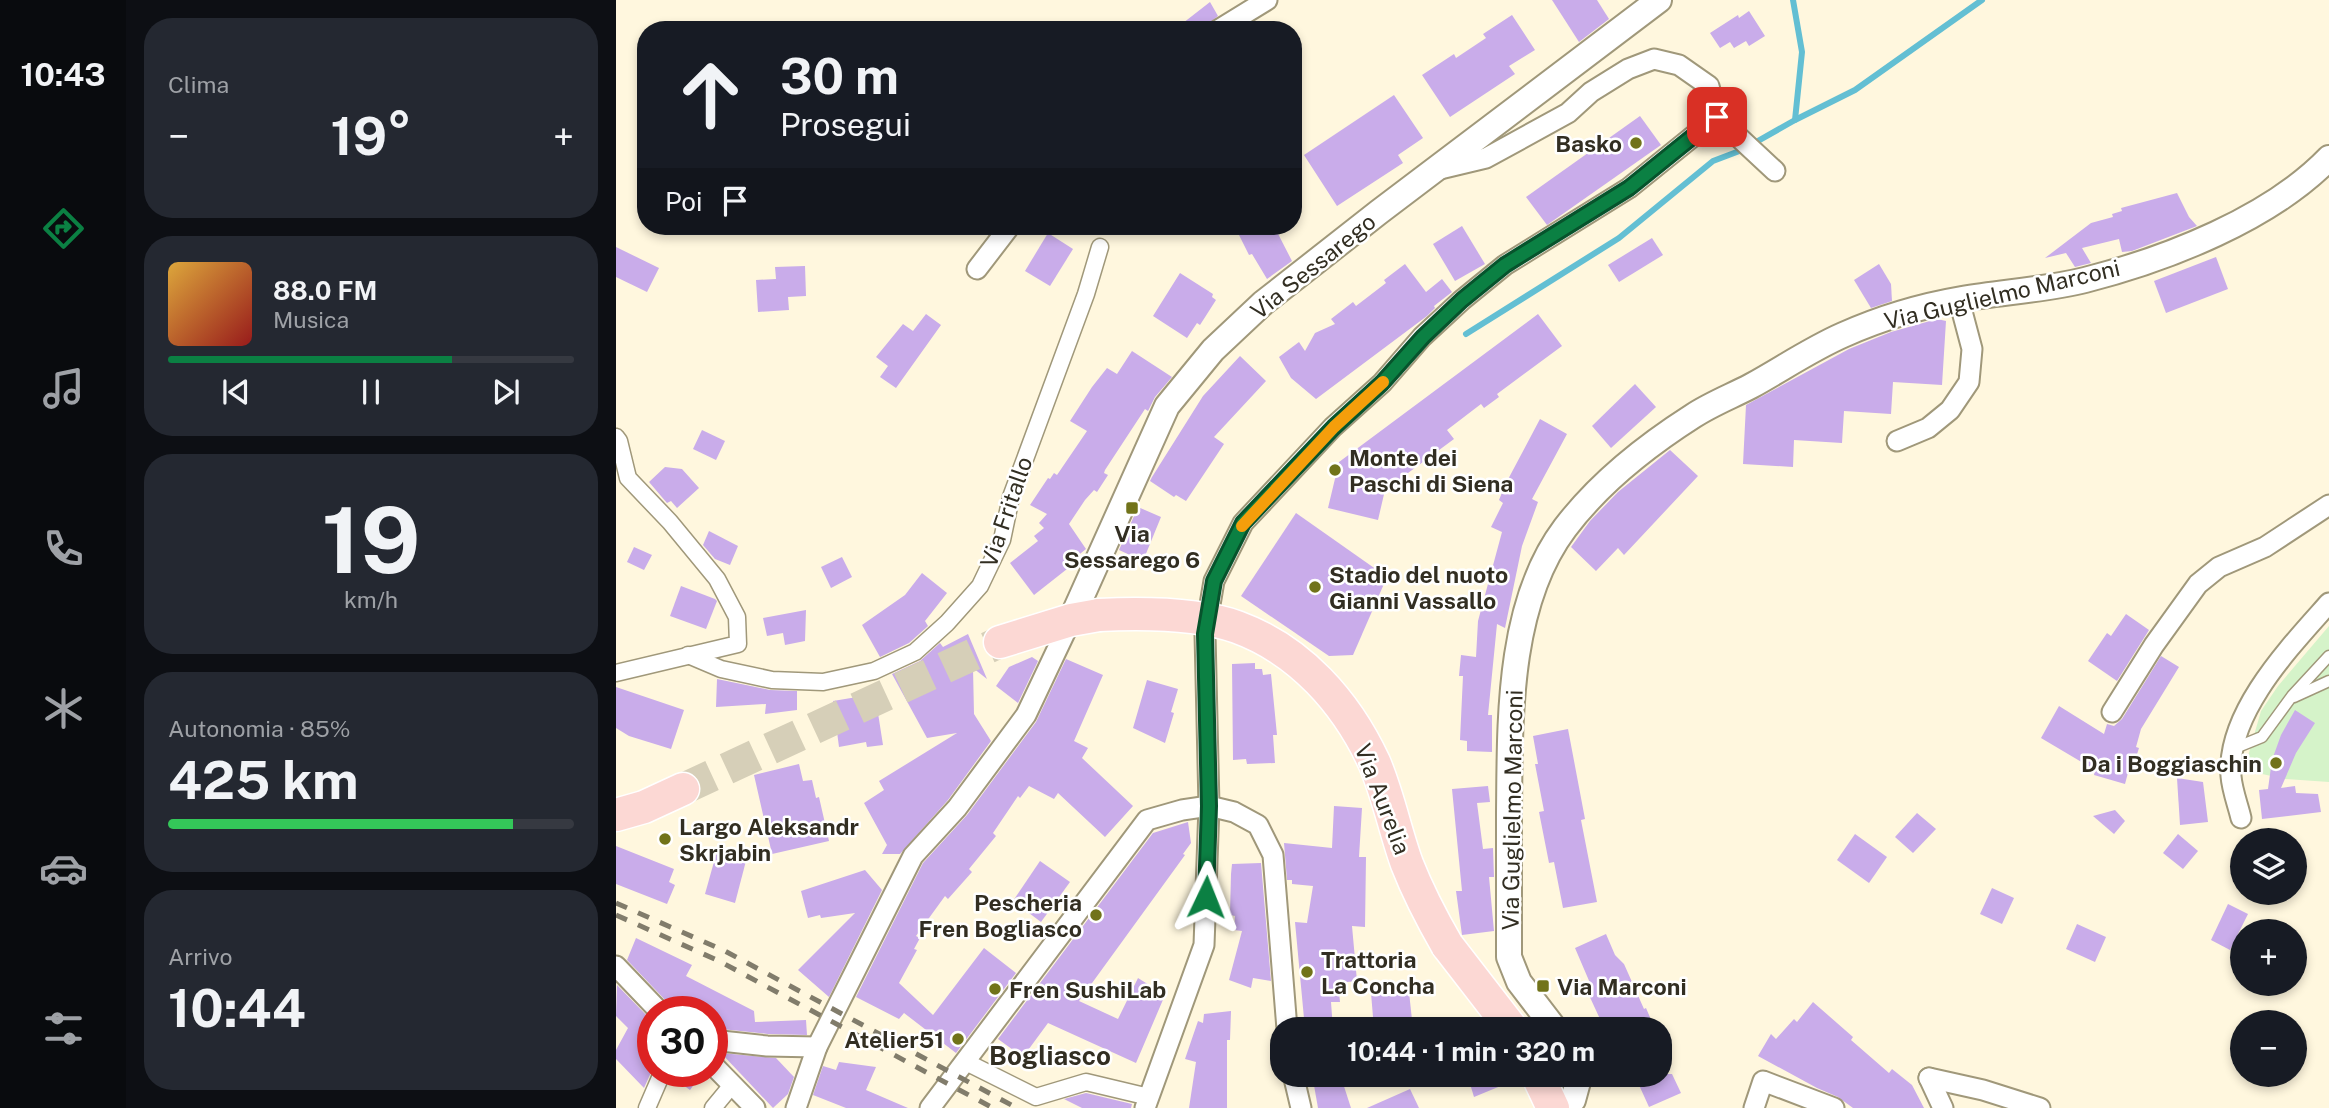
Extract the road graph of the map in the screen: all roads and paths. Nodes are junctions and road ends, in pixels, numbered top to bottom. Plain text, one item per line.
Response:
1 (1268, 0) edge
2 (1659, 0) edge
3 (1233, 21) edge
4 (1717, 117) junction
5 (2329, 158) edge
6 (1432, 171) junction
7 (1775, 171) dead end
8 (1003, 235) edge
9 (1100, 247) dead end
10 (977, 269) dead end
11 (1959, 300) junction
12 (616, 438) edge
13 (1897, 441) dead end
14 (2329, 505) edge
15 (2329, 603) edge
16 (1085, 617) junction
17 (1000, 642) tunnel mouth
18 (688, 655) junction
19 (2329, 656) edge
20 (616, 673) edge
21 (2329, 681) edge
22 (2290, 699) junction
23 (2112, 712) dead end
24 (2234, 748) junction
25 (682, 789) tunnel mouth
26 (1209, 806) junction
27 (616, 815) edge
28 (2241, 818) dead end
29 (616, 966) edge
30 (645, 996) edge
31 (1286, 1017) edge
32 (1503, 1017) edge
33 (1546, 1017) edge
34 (728, 1042) edge
35 (817, 1047) junction
36 (964, 1061) junction
37 (728, 1081) edge
38 (732, 1085) junction
39 (656, 1087) edge
40 (1296, 1087) edge
41 (1543, 1087) edge
42 (1577, 1087) edge
43 (1147, 1103) edge
44 (647, 1108) edge
45 (713, 1108) edge
46 (755, 1108) edge
47 (796, 1108) edge
48 (930, 1108) edge
49 (1301, 1108) edge
50 (1553, 1108) edge
51 (1563, 1108) edge
52 (1754, 1108) edge
53 (1834, 1108) edge
54 (1943, 1108) edge
55 (2040, 1108) edge

1 - 3 street
2 - 6 street, Via Sessarego
4 - 6 street
4 - 7 street
4 - 26 street
5 - 11 street, Via Guglielmo Marconi
6 - 16 street, Via Sessarego
8 - 10 street
9 - 18 street, Via Fritallo
11 - 13 street
11 - 33 street, Via Guglielmo Marconi
12 - 18 street
14 - 23 street
15 - 24 street
16 - 17 main road, Via Aurelia
16 - 32 main road, Via Aurelia, bridge
16 - 35 street
18 - 20 street
19 - 22 lane
21 - 22 lane
22 - 24 lane
24 - 28 street
25 - 27 main road
26 - 31 street
26 - 36 street
26 - 43 street
29 - 30 street
34 - 35 street
35 - 47 street
36 - 43 street
36 - 48 street
37 - 38 street
38 - 45 street
38 - 46 street
39 - 44 street
40 - 49 street
41 - 50 main road
42 - 51 street
52 - 53 street
54 - 55 street

